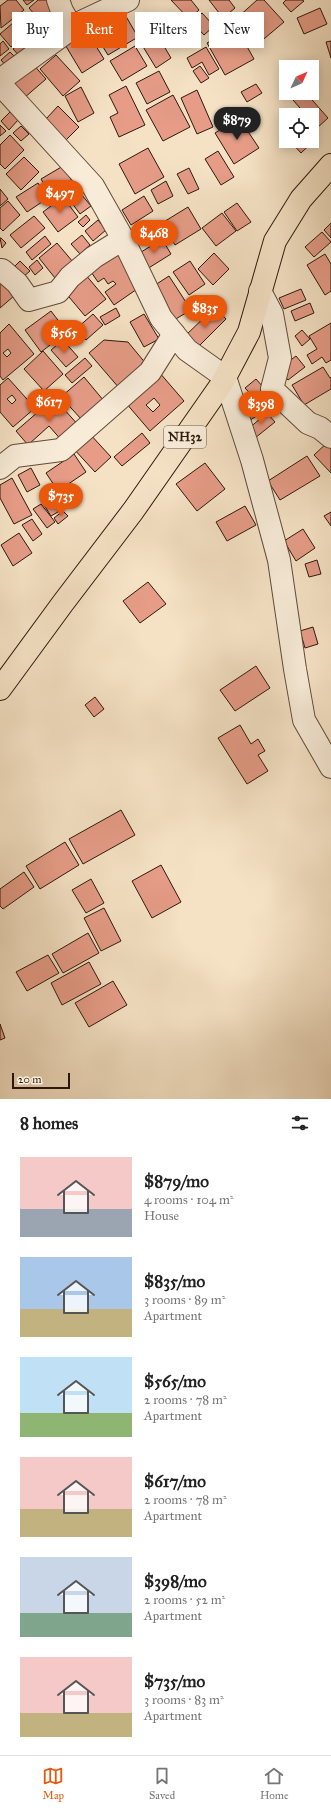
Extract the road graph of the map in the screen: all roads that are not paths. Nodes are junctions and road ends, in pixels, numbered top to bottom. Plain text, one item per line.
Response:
1 (58, 0) edge
2 (128, 0) edge
3 (102, 12) edge
4 (71, 26) edge
5 (71, 29) edge
6 (0, 80) edge
7 (0, 84) edge
8 (331, 165) edge
9 (123, 239) junction
10 (0, 270) edge
11 (260, 291) junction
12 (174, 334) junction
13 (225, 377) junction
14 (331, 437) edge
15 (0, 468) edge
16 (0, 689) edge
17 (331, 767) edge

1 - 4 street
2 - 3 street
5 - 6 street
7 - 9 street
8 - 11 main road, NH32
9 - 10 street
9 - 12 street
11 - 13 main road, NH32
11 - 14 street
12 - 13 street
12 - 15 street
13 - 16 main road, NH32
13 - 17 street

